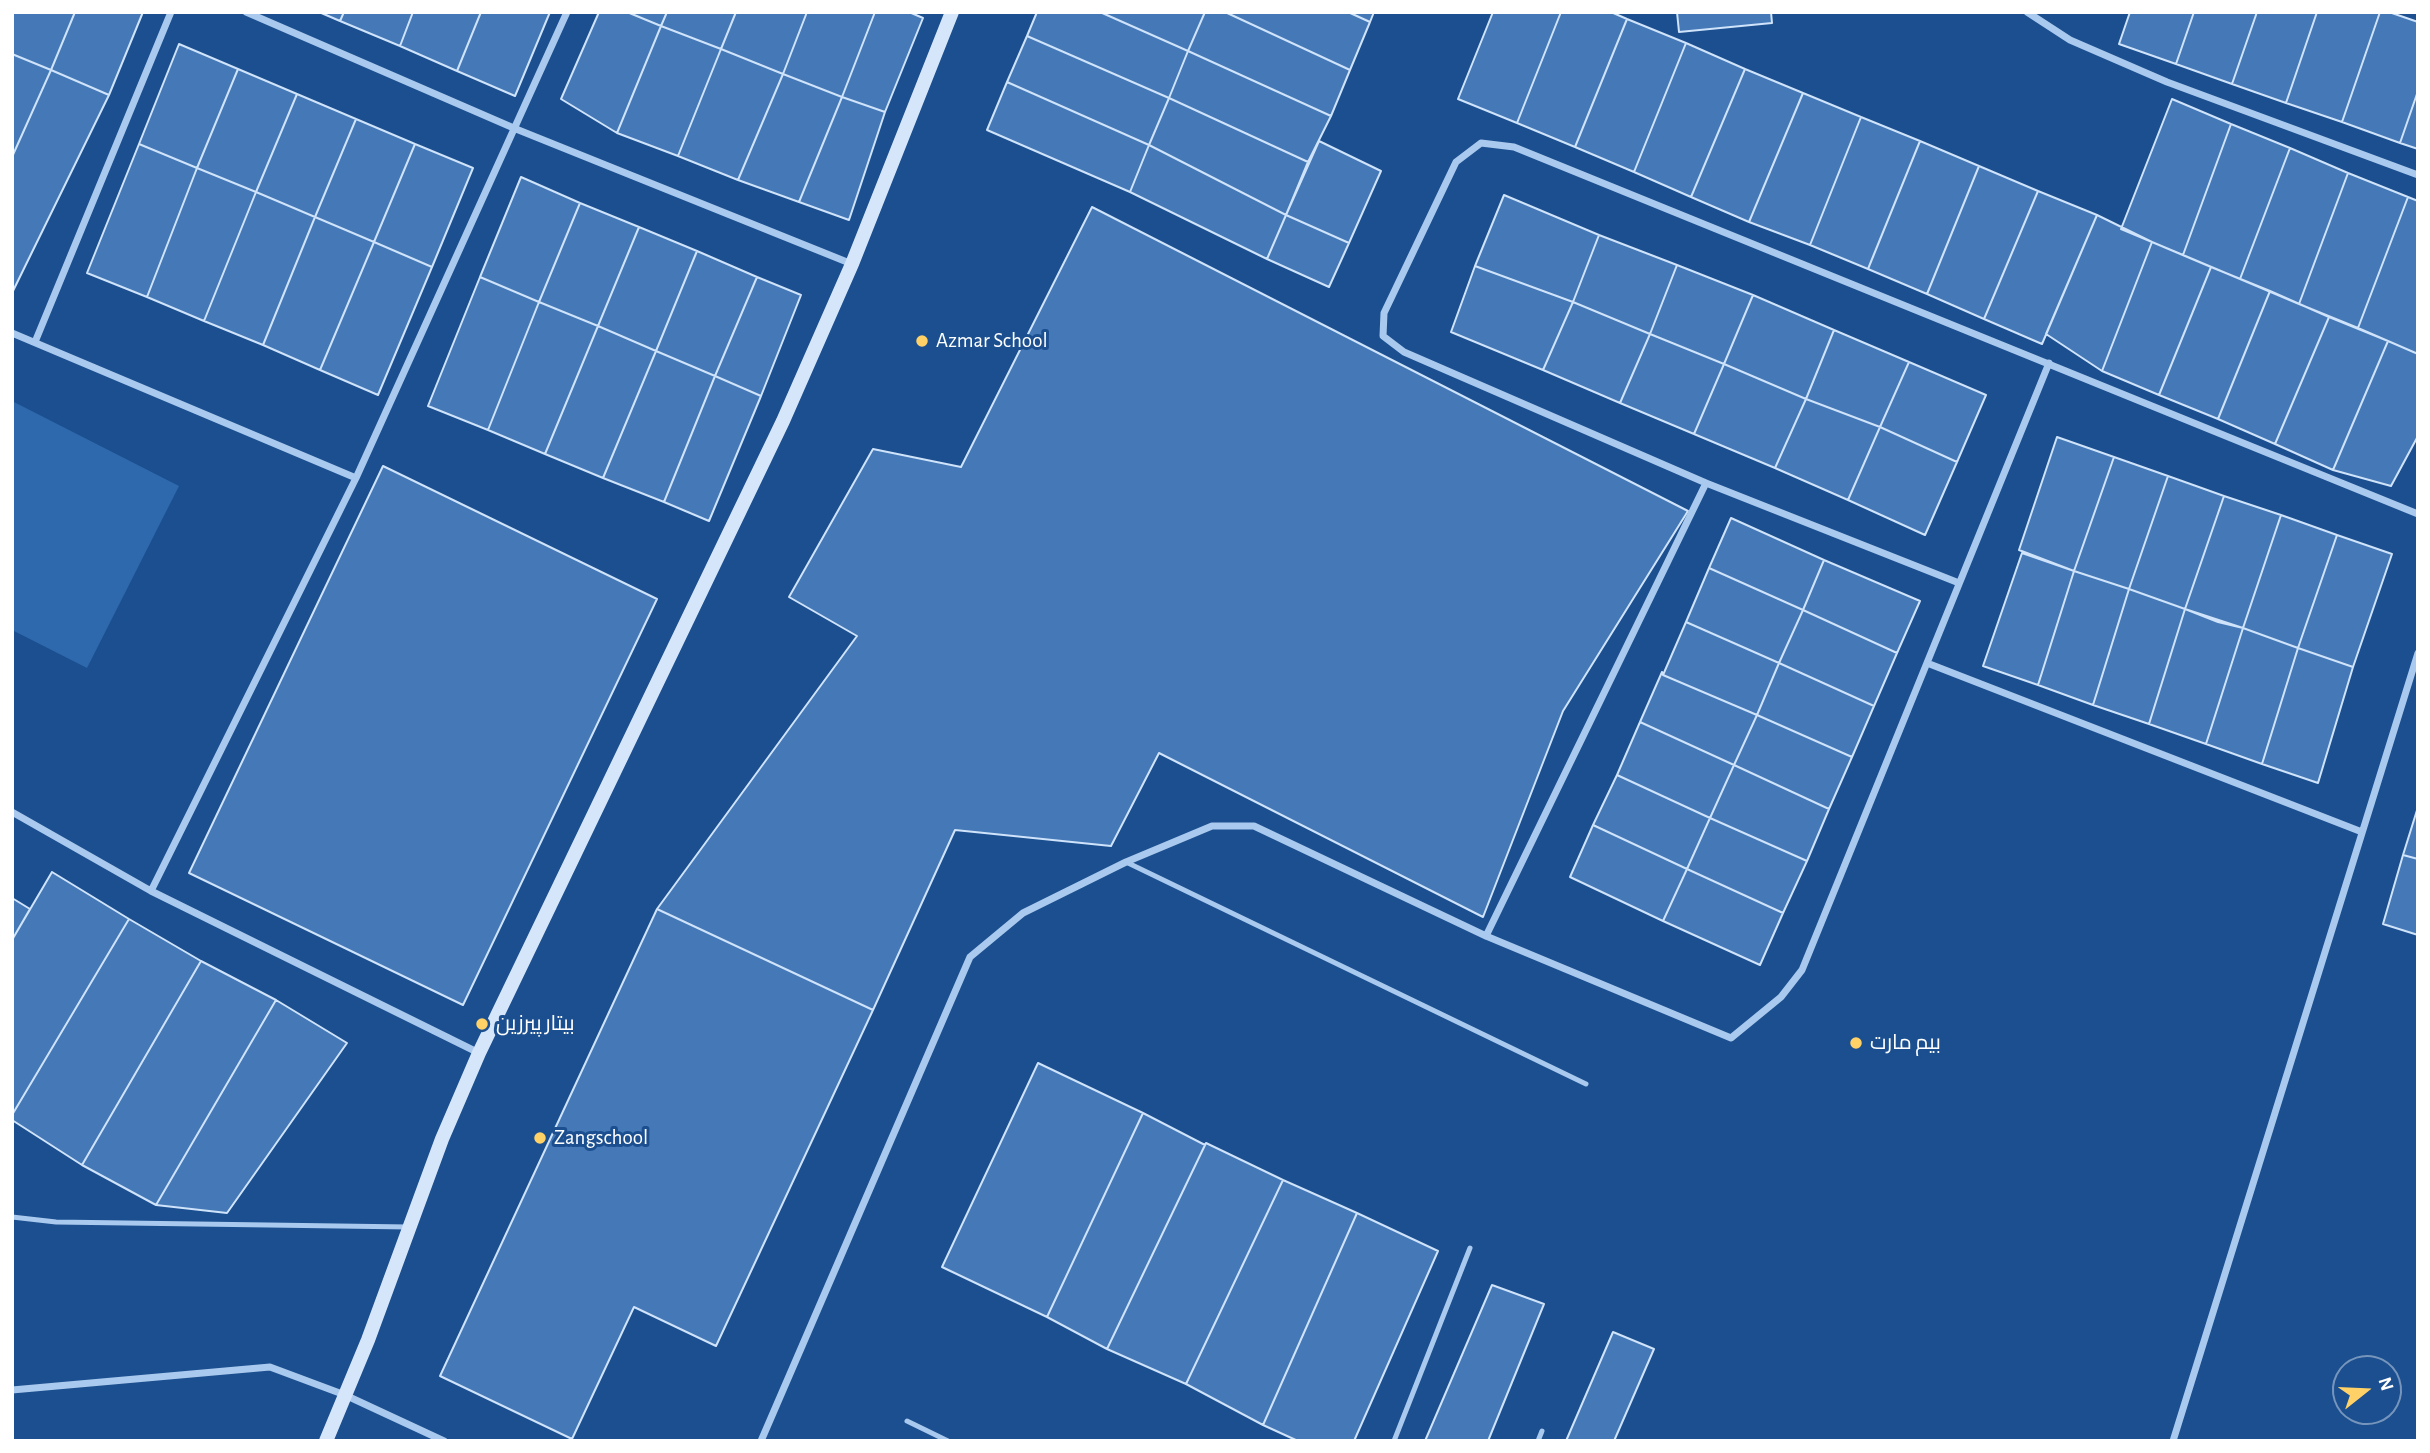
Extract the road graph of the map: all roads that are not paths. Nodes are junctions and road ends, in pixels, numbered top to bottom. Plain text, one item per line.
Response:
1 (171, 12) edge
2 (246, 12) edge
3 (567, 12) edge
4 (952, 12) edge
5 (2027, 12) edge
6 (516, 129) junction
7 (2418, 175) edge
8 (852, 264) junction
9 (12, 333) edge
10 (36, 342) junction
11 (2049, 363) junction
12 (356, 478) junction
13 (1706, 483) junction
14 (2418, 514) edge
15 (1959, 583) junction
16 (2418, 653) edge
17 (1927, 663) junction
18 (12, 813) edge
19 (2362, 832) junction
20 (1126, 862) junction
21 (151, 891) junction
22 (1486, 936) junction
23 (479, 1052) junction
24 (1586, 1084) dead end
25 (12, 1217) edge
26 (409, 1227) junction
27 (1470, 1248) dead end
28 (12, 1390) edge
29 (345, 1395) junction
30 (907, 1421) dead end
31 (1542, 1431) dead end
32 (326, 1441) edge
33 (444, 1441) edge
34 (761, 1441) edge
35 (948, 1441) edge
36 (1394, 1441) edge
37 (1538, 1441) edge
38 (2173, 1441) edge

1 - 10 street
2 - 6 street
3 - 6 street
4 - 8 street
5 - 7 street
6 - 8 street
6 - 12 street
8 - 23 street
9 - 10 street
10 - 12 street
11 - 13 street
11 - 14 street
11 - 15 street
12 - 21 street
13 - 15 street
13 - 22 street
15 - 17 street
16 - 19 street
17 - 19 street
17 - 22 street
18 - 21 street
19 - 38 street
20 - 22 street
20 - 24 lane
20 - 34 street
21 - 23 street
23 - 26 street
25 - 26 lane
26 - 29 street
27 - 36 lane
28 - 29 street
29 - 32 street
29 - 33 street
30 - 35 lane
31 - 37 lane

